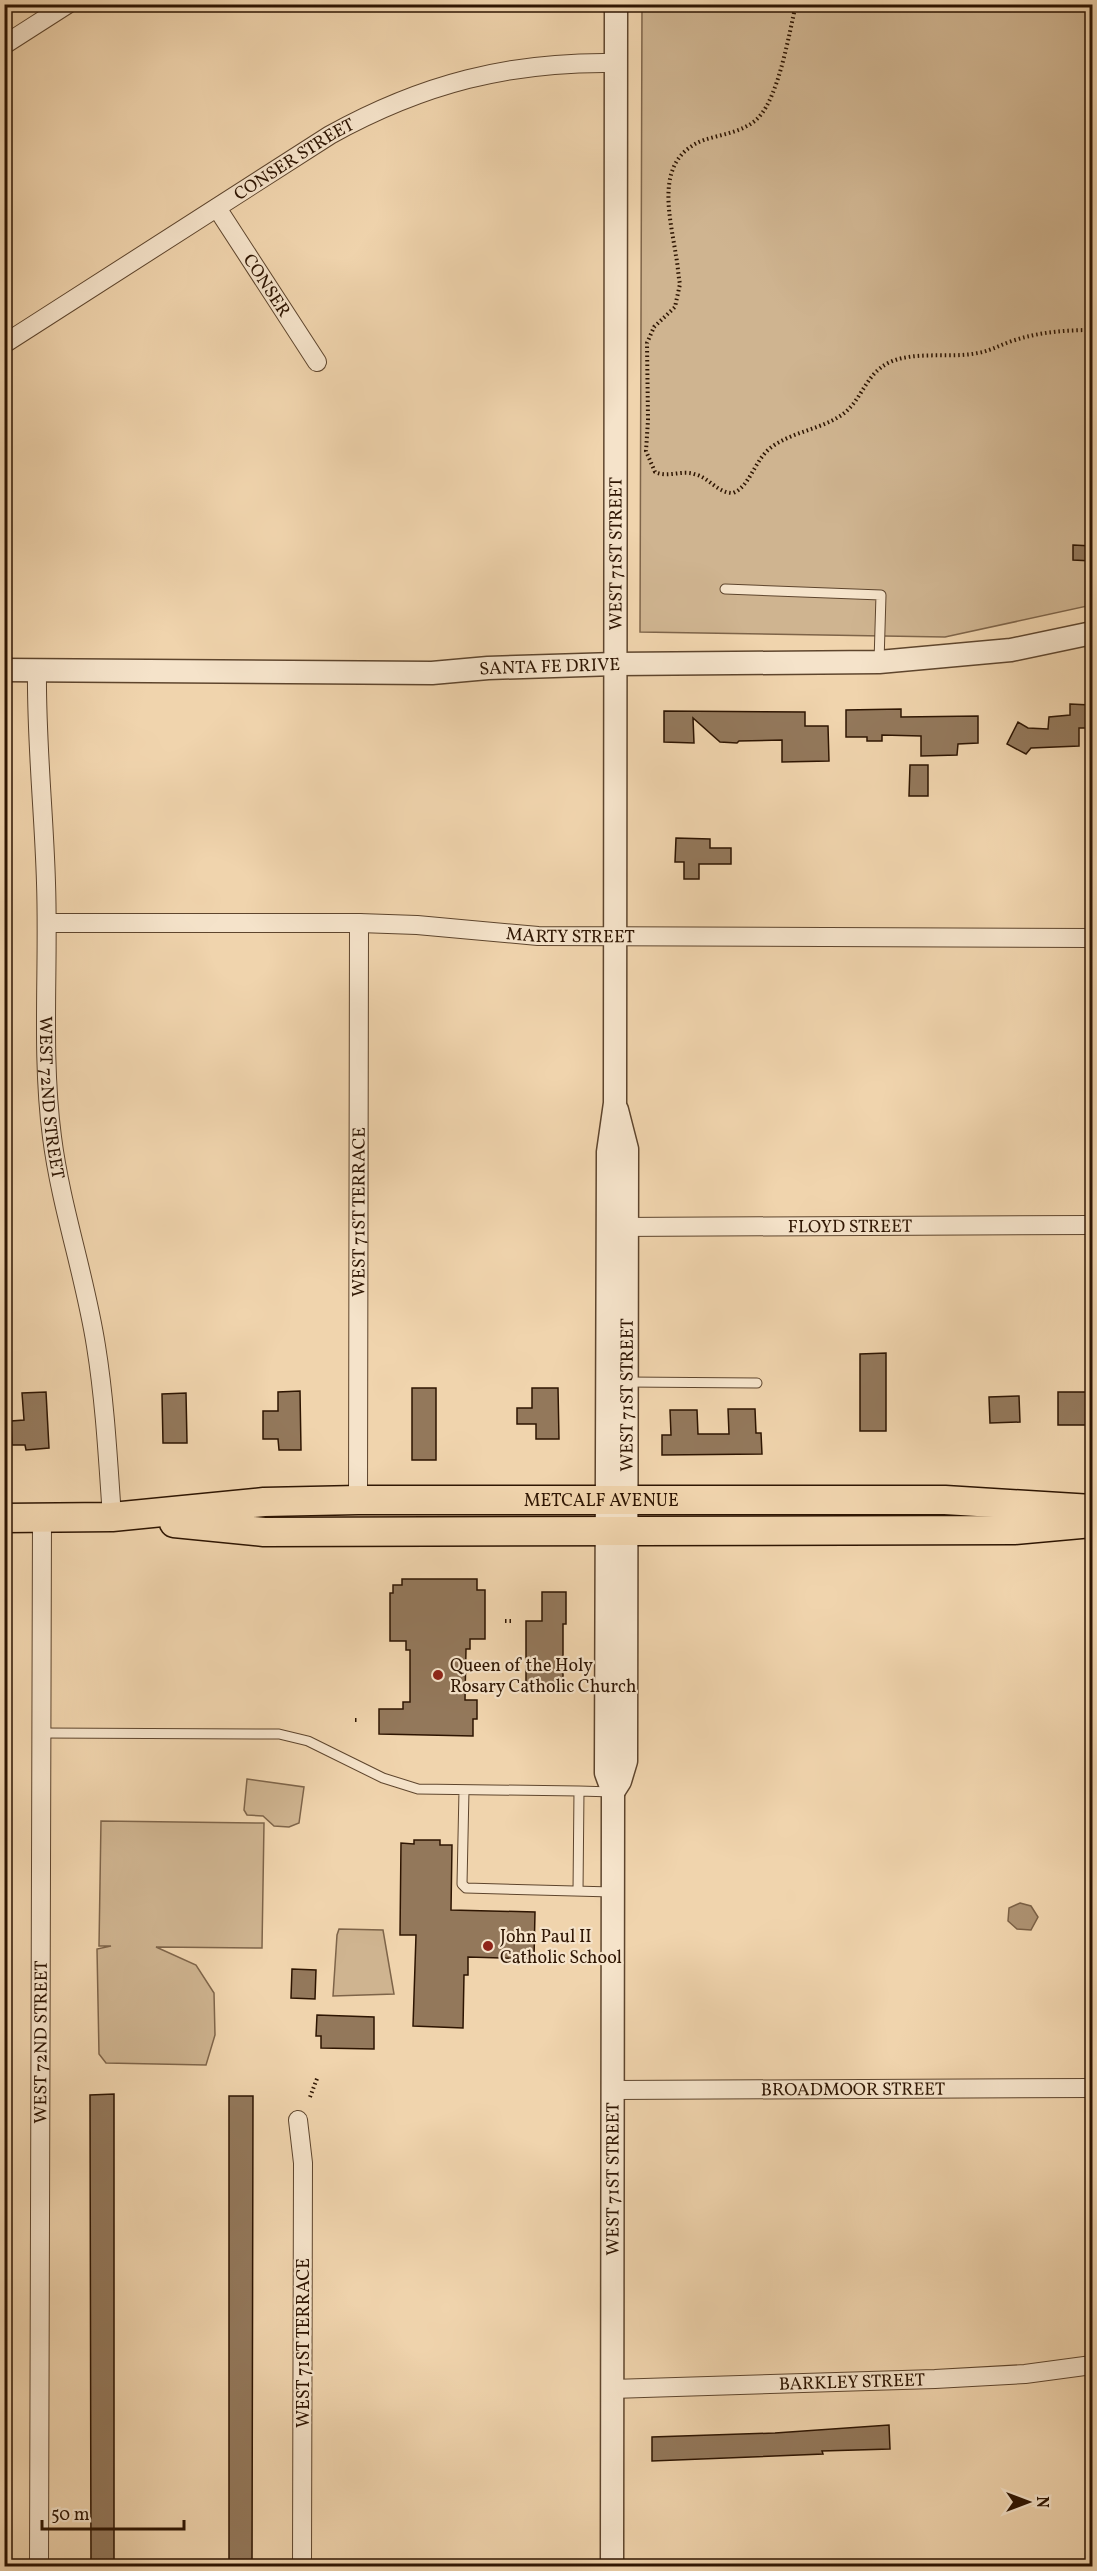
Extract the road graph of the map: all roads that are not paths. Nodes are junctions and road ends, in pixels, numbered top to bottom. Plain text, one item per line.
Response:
1 (68, 4) edge
2 (616, 4) edge
3 (4, 45) edge
4 (616, 63) junction
5 (217, 208) junction
6 (4, 344) edge
7 (317, 362) dead end
8 (725, 589) dead end
9 (1092, 633) edge
10 (879, 662) junction
11 (615, 664) junction
12 (4, 670) edge
13 (37, 670) junction
14 (47, 923) junction
15 (359, 923) junction
16 (615, 937) junction
17 (1092, 938) edge
18 (1092, 1225) edge
19 (617, 1227) junction
20 (627, 1382) junction
21 (757, 1383) dead end
22 (617, 1498) junction
23 (358, 1500) junction
24 (1092, 1509) edge
25 (112, 1517) junction
26 (4, 1518) edge
27 (42, 1518) junction
28 (1092, 1523) edge
29 (616, 1532) junction
30 (41, 1733) junction
31 (464, 1790) junction
32 (579, 1791) junction
33 (613, 1792) junction
34 (578, 1891) junction
35 (613, 1892) junction
36 (1092, 2088) edge
37 (613, 2090) junction
38 (298, 2121) dead end
39 (1092, 2366) edge
40 (612, 2389) junction
41 (39, 2566) edge
42 (302, 2566) edge
43 (612, 2566) edge

1 - 3 street
2 - 4 street, WEST 71ST STREET
4 - 5 street, CONSER STREET
4 - 11 street, WEST 71ST STREET
5 - 6 street, CONSER STREET
5 - 7 street, CONSER
8 - 10 lane
9 - 10 street, SANTA FE DRIVE
10 - 11 street, SANTA FE DRIVE
11 - 13 street, SANTA FE DRIVE
11 - 16 street, WEST 71ST STREET
12 - 13 street, SANTA FE DRIVE
13 - 14 street, WEST 72ND STREET
14 - 15 street, MARTY STREET
14 - 25 street, WEST 72ND STREET
15 - 16 street, MARTY STREET
15 - 23 street, WEST 71ST TERRACE
16 - 17 street, MARTY STREET
16 - 19 street, WEST 71ST STREET
18 - 19 street, FLOYD STREET
19 - 20 street, WEST 71ST STREET
19 - 22 street, WEST 71ST STREET
20 - 21 lane
20 - 22 street, WEST 71ST STREET
22 - 23 main road, METCALF AVENUE
22 - 24 main road, METCALF AVENUE
22 - 29 street, WEST 71ST STREET
23 - 25 main road, METCALF AVENUE
25 - 27 main road, METCALF AVENUE
25 - 29 main road, METCALF AVENUE
26 - 27 main road, METCALF AVENUE
27 - 30 street, WEST 72ND STREET
28 - 29 main road, METCALF AVENUE
29 - 33 street, WEST 71ST STREET
30 - 31 lane
30 - 41 street, WEST 72ND STREET
31 - 32 lane
31 - 34 lane
32 - 33 lane
32 - 34 lane
33 - 35 street, WEST 71ST STREET
34 - 35 lane
35 - 37 street, WEST 71ST STREET
36 - 37 street, BROADMOOR STREET
37 - 40 street, WEST 71ST STREET
38 - 42 street, WEST 71ST TERRACE
39 - 40 street, BARKLEY STREET
40 - 43 street, WEST 71ST STREET

